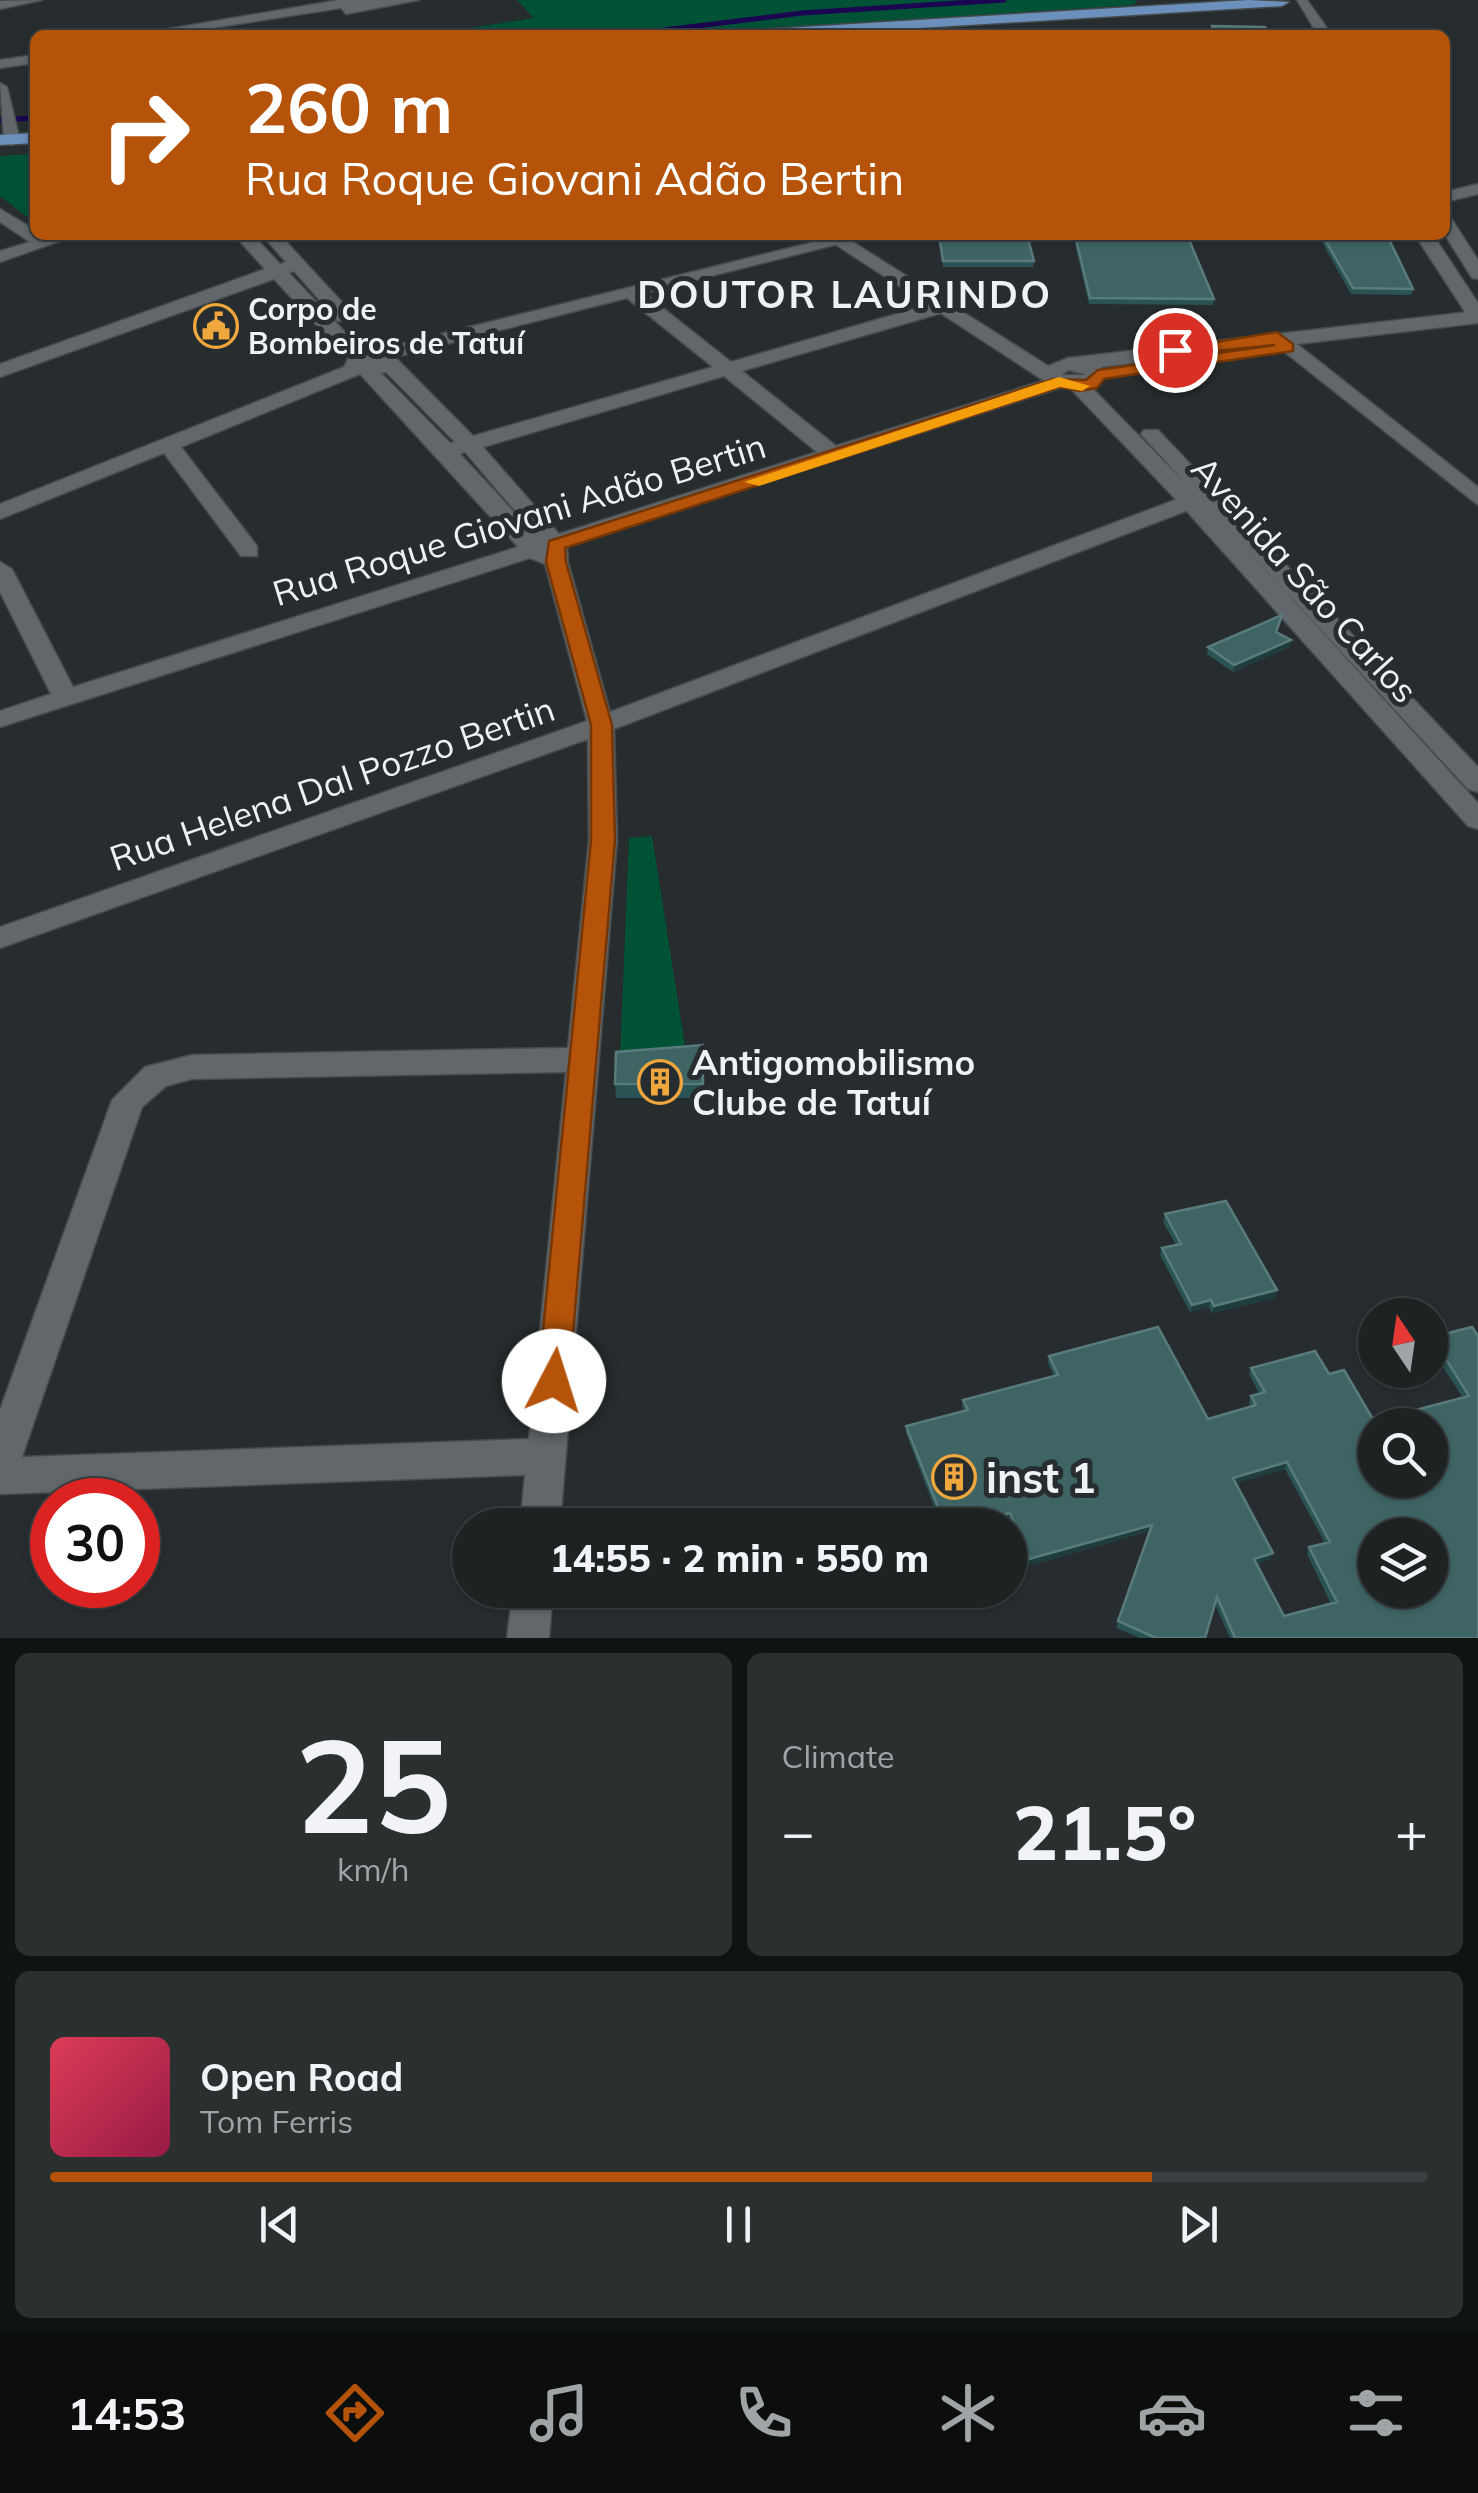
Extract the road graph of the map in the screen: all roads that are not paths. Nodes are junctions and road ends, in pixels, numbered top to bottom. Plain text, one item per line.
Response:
1 (35, 0) edge
2 (365, 0) edge
3 (412, 0) edge
4 (1243, 0) edge
5 (1281, 1) edge
6 (1304, 1) edge
7 (1210, 4) junction
8 (0, 5) edge
9 (172, 30) edge
10 (219, 30) edge
11 (812, 30) edge
12 (1301, 30) edge
13 (1322, 30) edge
14 (30, 56) edge
15 (0, 60) edge
16 (0, 86) edge
17 (6, 134) edge
18 (30, 146) edge
19 (1478, 188) edge
20 (1450, 196) edge
21 (0, 214) edge
22 (1450, 230) edge
23 (30, 234) edge
24 (39, 240) edge
25 (52, 240) edge
26 (249, 240) edge
27 (275, 240) edge
28 (821, 240) edge
29 (838, 240) edge
30 (866, 240) edge
31 (1427, 240) edge
32 (43, 243) junction
33 (0, 257) edge
34 (300, 263) junction
35 (278, 270) junction
36 (1478, 274) edge
37 (629, 290) junction
38 (962, 302) junction
39 (941, 307) junction
40 (1478, 317) edge
41 (1478, 330) edge
42 (1282, 342) junction
43 (372, 360) junction
44 (724, 368) junction
45 (0, 371) edge
46 (1075, 375) junction
47 (167, 443) junction
48 (468, 443) junction
49 (446, 450) junction
50 (836, 456) junction
51 (1478, 498) edge
52 (1204, 502) junction
53 (0, 512) edge
54 (249, 551) dead end
55 (549, 553) junction
56 (0, 569) edge
57 (66, 698) junction
58 (0, 719) edge
59 (602, 725) junction
60 (1478, 782) edge
61 (1478, 820) edge
62 (0, 938) edge
63 (582, 1060) junction
64 (547, 1456) junction
65 (0, 1464) edge
66 (0, 1476) edge
67 (542, 1508) edge
68 (531, 1608) edge
69 (528, 1638) edge

1 - 8 street
2 - 9 street
3 - 10 street
4 - 7 main road
5 - 6 main road
5 - 7 main road
5 - 12 street
6 - 13 street
7 - 11 main road
14 - 15 street
16 - 17 street
17 - 18 main road
19 - 20 street
21 - 23 street
22 - 36 street
24 - 32 street
25 - 32 street
26 - 35 street
27 - 34 street
28 - 37 street
29 - 39 street, Avenida São Carlos
30 - 38 street, Avenida São Carlos
31 - 40 street
32 - 33 street
34 - 35 street
34 - 43 street
35 - 43 street
35 - 45 street
37 - 43 street
37 - 44 street
38 - 39 street
38 - 46 street, Avenida São Carlos
39 - 44 street
39 - 46 street, Avenida São Carlos
40 - 42 street
41 - 42 street
42 - 46 street, Rua Roque Giovani Adão Bertin
42 - 51 street
43 - 47 street
43 - 48 street
43 - 49 street
44 - 48 street
44 - 50 street
46 - 50 street, Rua Roque Giovani Adão Bertin
46 - 52 street, Avenida São Carlos
47 - 53 street
47 - 54 street
48 - 49 street
48 - 55 street
49 - 55 street
50 - 55 street, Rua Roque Giovani Adão Bertin
52 - 59 street, Rua Helena Dal Pozzo Bertin
52 - 60 street, Avenida São Carlos
52 - 61 street, Avenida São Carlos
55 - 57 street, Rua Roque Giovani Adão Bertin
55 - 59 street
56 - 57 street
57 - 58 street, Rua Roque Giovani Adão Bertin
59 - 62 street, Rua Helena Dal Pozzo Bertin
59 - 63 street
63 - 64 street
63 - 65 street
64 - 66 street
64 - 67 street
68 - 69 street

